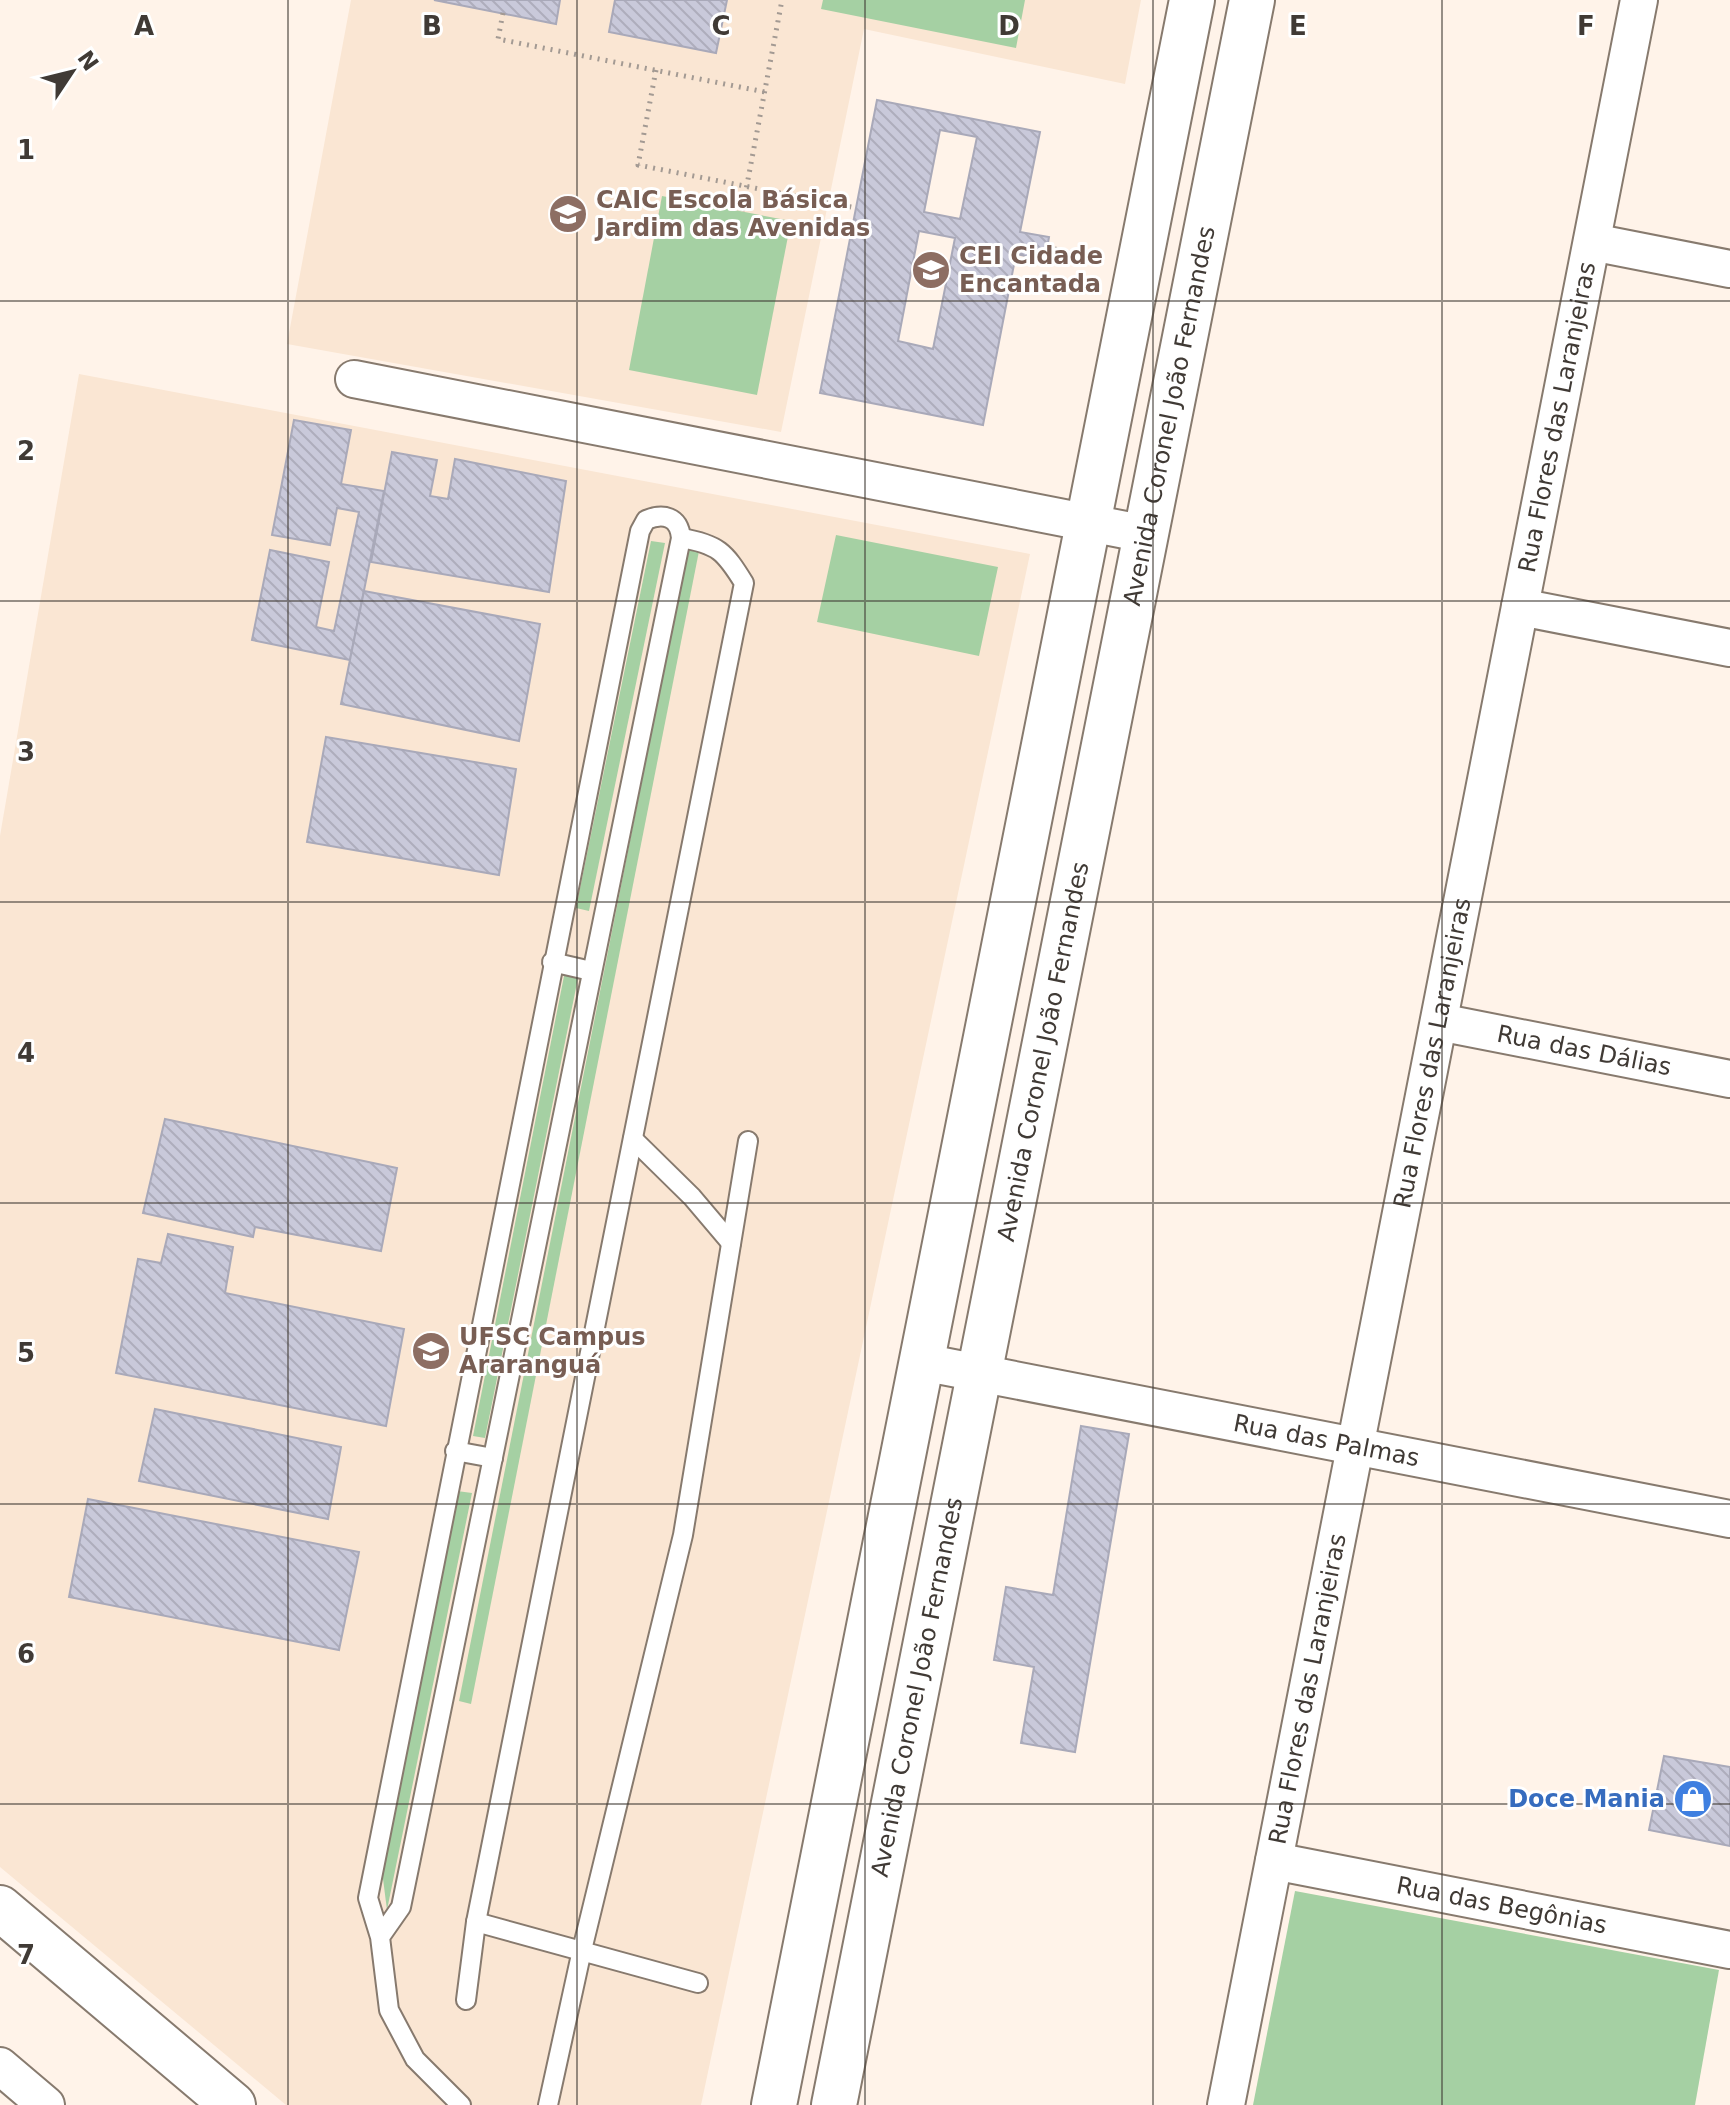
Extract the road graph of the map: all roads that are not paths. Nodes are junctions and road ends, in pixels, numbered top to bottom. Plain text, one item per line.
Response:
1 (1192, 0) edge
2 (1252, 0) edge
3 (1639, 0) edge
4 (1592, 242) junction
5 (1730, 269) edge
6 (354, 379) dead end
7 (1088, 522) junction
8 (1146, 534) junction
9 (681, 538) junction
10 (1520, 607) junction
11 (1730, 648) edge
12 (552, 962) junction
13 (591, 971) junction
14 (1439, 1022) junction
15 (1730, 1079) edge
16 (633, 1139) junction
17 (748, 1141) dead end
18 (731, 1243) junction
19 (922, 1362) junction
20 (980, 1373) junction
21 (1355, 1446) junction
22 (455, 1451) junction
23 (493, 1458) junction
24 (1730, 1519) edge
25 (1274, 1861) junction
26 (0, 1908) edge
27 (476, 1922) junction
28 (380, 1937) junction
29 (582, 1950) junction
30 (1730, 1950) edge
31 (698, 1983) dead end
32 (466, 2000) dead end
33 (0, 2066) edge
34 (46, 2105) edge
35 (233, 2105) edge
36 (461, 2105) edge
37 (548, 2105) edge
38 (774, 2105) edge
39 (834, 2105) edge
40 (1226, 2105) edge

1 - 7 street
2 - 8 street, Avenida Coronel João Fernandes
3 - 4 street, Rua Flores das Laranjeiras
4 - 5 street
4 - 10 street, Rua Flores das Laranjeiras
6 - 7 street
7 - 8 street
7 - 19 street
8 - 20 street, Avenida Coronel João Fernandes
9 - 12 lane
9 - 13 lane
9 - 16 lane
10 - 11 street
10 - 14 street, Rua Flores das Laranjeiras
12 - 13 lane
12 - 22 lane
13 - 23 lane
14 - 15 street, Rua das Dálias
14 - 21 street, Rua Flores das Laranjeiras
16 - 18 lane
16 - 27 lane
17 - 18 lane
18 - 29 lane
19 - 20 street, Rua das Palmas
19 - 38 street
20 - 21 street, Rua das Palmas
20 - 39 street, Avenida Coronel João Fernandes
21 - 24 street, Rua das Palmas
21 - 25 street, Rua Flores das Laranjeiras
22 - 23 lane
22 - 28 lane
23 - 28 lane
25 - 30 street, Rua das Begônias
25 - 40 street, Rua Flores das Laranjeiras
26 - 35 street
27 - 29 lane
27 - 32 lane
28 - 36 lane
29 - 31 lane
29 - 37 lane
33 - 34 street

